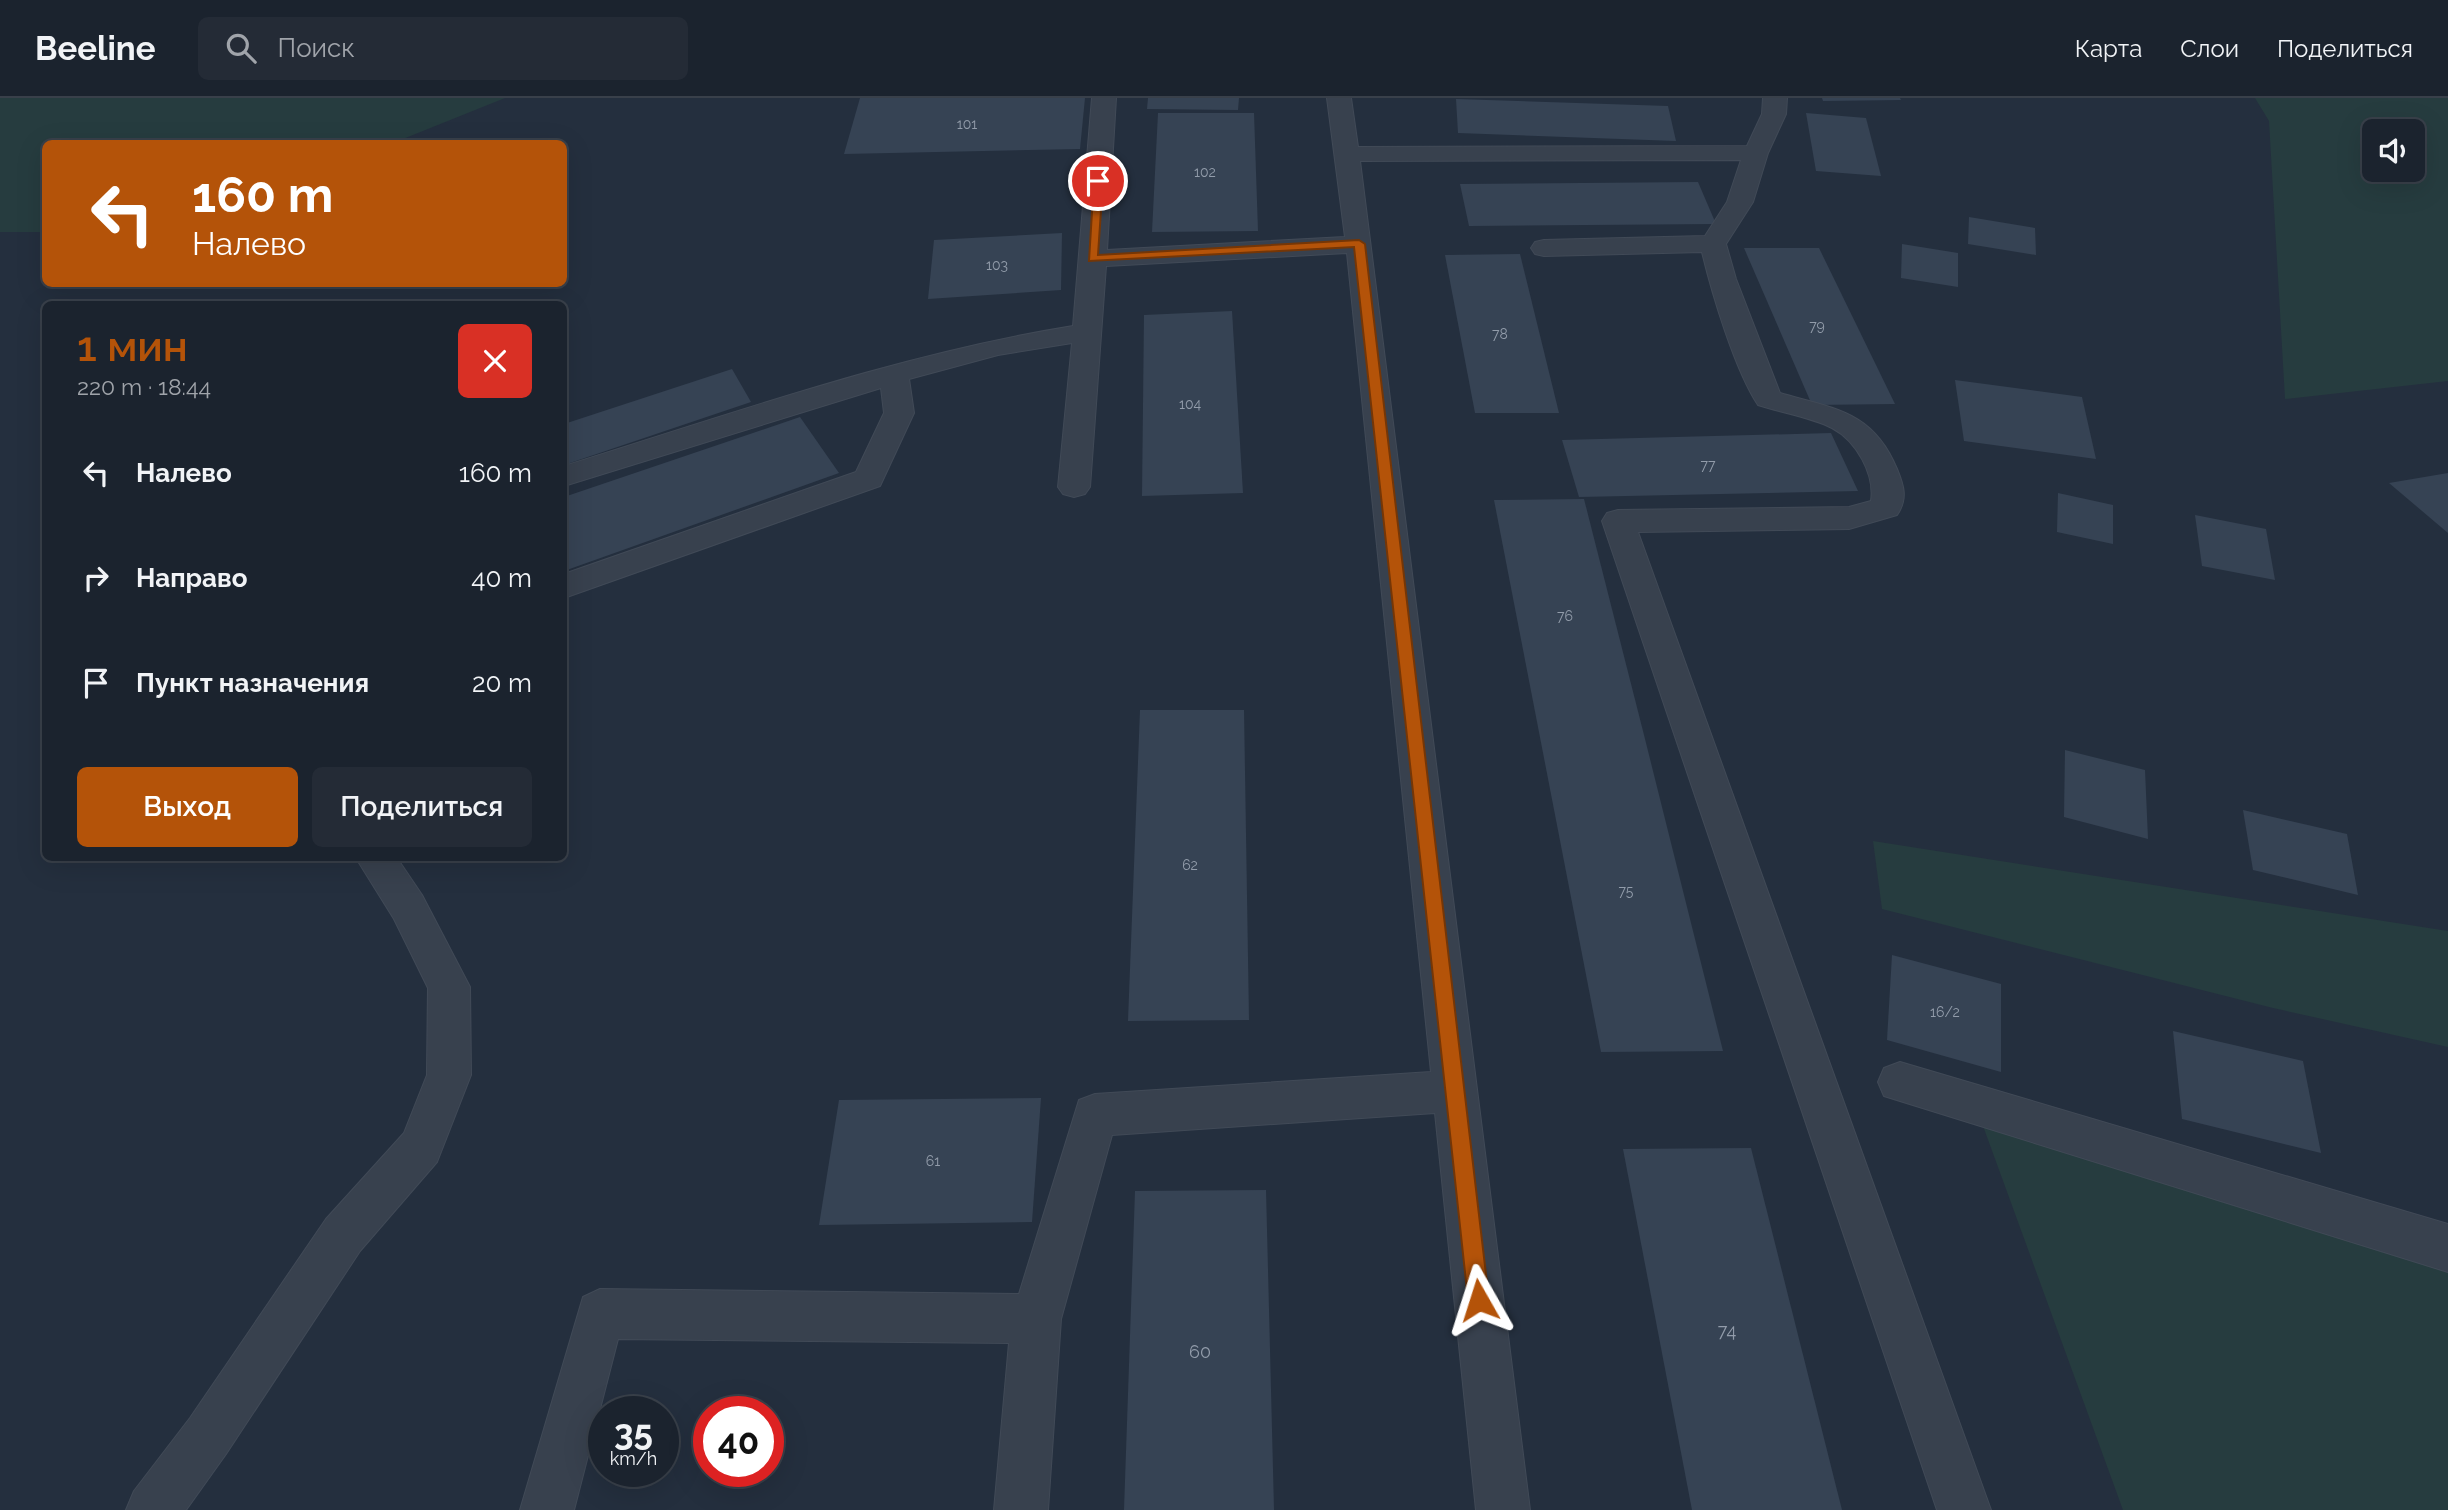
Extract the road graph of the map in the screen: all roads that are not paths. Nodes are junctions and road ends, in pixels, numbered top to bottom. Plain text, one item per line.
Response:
1 (1104, 98) edge
2 (1339, 98) edge
3 (1775, 98) edge
4 (1756, 153) junction
5 (1348, 154) junction
6 (1359, 244) junction
7 (1713, 244) junction
8 (1544, 248) dead end
9 (1093, 258) junction
10 (1086, 332) junction
11 (894, 374) junction
12 (567, 475) edge
13 (1074, 487) dead end
14 (567, 585) edge
15 (378, 861) edge
16 (1900, 1082) dead end
17 (1455, 1090) junction
18 (2448, 1248) edge
19 (1036, 1319) junction
20 (153, 1510) edge
21 (547, 1510) edge
22 (1021, 1510) edge
23 (1503, 1510) edge
24 (1964, 1510) edge

1 - 9 street
2 - 5 street
3 - 4 street
4 - 5 street
4 - 7 street
5 - 6 street
6 - 9 street
6 - 17 street
7 - 8 street
7 - 24 street
9 - 10 street
10 - 11 street
10 - 13 street
11 - 12 street
11 - 14 street
15 - 20 street
16 - 18 street
17 - 19 street
17 - 23 street
19 - 21 street
19 - 22 street

